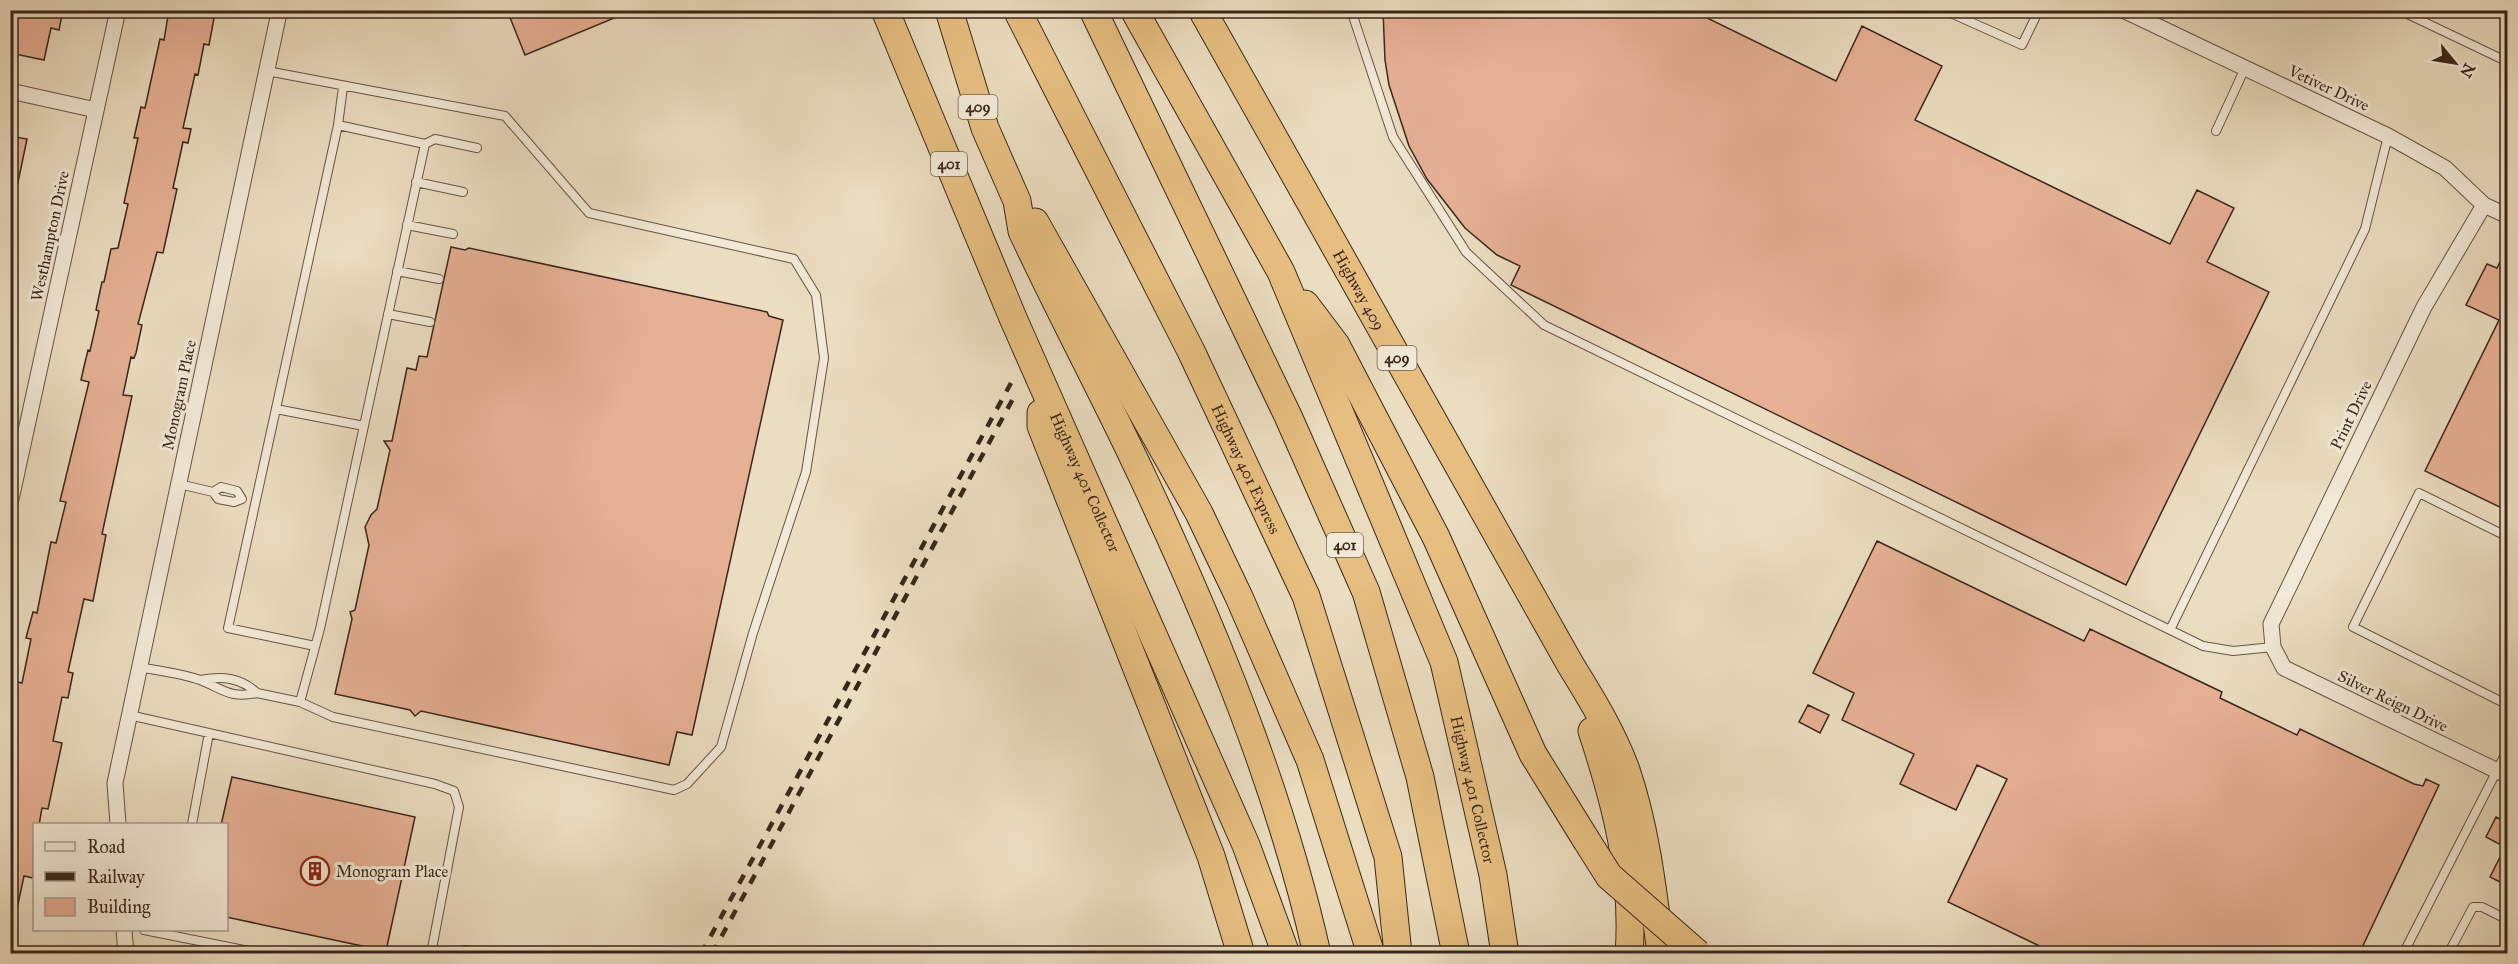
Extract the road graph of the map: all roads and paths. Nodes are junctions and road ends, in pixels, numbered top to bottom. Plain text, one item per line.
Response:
1 (118, 10) edge
2 (282, 10) edge
3 (885, 10) edge
4 (949, 10) edge
5 (1017, 10) edge
6 (1093, 10) edge
7 (1134, 10) edge
8 (1202, 10) edge
9 (1351, 10) edge
10 (1944, 10) edge
11 (2039, 10) edge
12 (2123, 10) edge
13 (2399, 10) edge
14 (2508, 62) edge
15 (2245, 68) junction
16 (267, 71) junction
17 (343, 87) junction
18 (10, 91) edge
19 (96, 110) junction
20 (338, 125) junction
21 (2216, 131) dead end
22 (2388, 136) junction
23 (425, 144) junction
24 (477, 148) dead end
25 (416, 182) junction
26 (463, 192) dead end
27 (1017, 201) junction
28 (2484, 205) junction
29 (2508, 216) edge
30 (407, 225) junction
31 (453, 234) dead end
32 (397, 271) junction
33 (1281, 272) junction
34 (440, 279) dead end
35 (388, 314) junction
36 (430, 322) dead end
37 (1040, 378) junction
38 (276, 409) junction
39 (364, 426) junction
40 (179, 484) junction
41 (256, 501) junction
42 (10, 504) edge
43 (2508, 537) edge
44 (2170, 630) junction
45 (315, 646) junction
46 (2273, 647) junction
47 (1570, 664) junction
48 (139, 667) junction
49 (200, 680) junction
50 (257, 693) junction
51 (300, 702) junction
52 (2508, 705) edge
53 (129, 715) junction
54 (209, 733) junction
55 (2508, 749) edge
56 (2502, 773) edge
57 (118, 823) edge
58 (192, 823) edge
59 (2508, 920) edge
60 (124, 931) edge
61 (171, 932) edge
62 (126, 954) edge
63 (264, 954) edge
64 (431, 954) edge
65 (455, 954) edge
66 (491, 954) edge
67 (1241, 954) edge
68 (1286, 954) edge
69 (1317, 954) edge
70 (1371, 954) edge
71 (1398, 954) edge
72 (1456, 954) edge
73 (1505, 954) edge
74 (1629, 954) edge
75 (1661, 954) edge
76 (1698, 954) edge
77 (2403, 954) edge
78 (2448, 954) edge

1 - 19 street, Westhampton Drive
2 - 16 street, Monogram Place
3 - 37 highway, Highway 401 Collector / 401
4 - 27 highway, 409
5 - 71 highway, Highway 401 Express
6 - 72 highway, 401
7 - 33 highway, Highway 401 Collector / 401
8 - 47 highway, Highway 409 / 409
9 - 44 lane
10 - 11 lane
12 - 15 street, Vetiver Drive
13 - 14 lane
15 - 21 lane
15 - 22 street, Vetiver Drive
16 - 17 lane
16 - 40 street, Monogram Place
17 - 20 lane
17 - 51 lane
18 - 19 street
19 - 42 street, Westhampton Drive
20 - 23 lane
20 - 38 lane
22 - 28 street, Vetiver Drive
22 - 44 lane
23 - 24 lane
23 - 25 lane
25 - 26 lane
25 - 30 lane
27 - 69 highway
27 - 70 highway
28 - 29 street, Vetiver Drive
28 - 46 street, Print Drive
30 - 31 lane
30 - 32 lane
32 - 34 lane
32 - 35 lane
33 - 73 highway, Highway 401 Collector / 401
33 - 76 highway, bridge
35 - 36 lane
35 - 39 lane
37 - 67 highway
37 - 68 highway, Highway 401 Collector / 401
38 - 39 lane
38 - 41 lane
39 - 45 lane
40 - 41 lane
40 - 48 street, Monogram Place
41 - 45 lane
43 - 52 lane
44 - 46 lane
45 - 51 lane
46 - 56 street, Silver Reign Drive
47 - 74 highway
47 - 75 highway
48 - 49 lane
48 - 53 street, Monogram Place
49 - 50 lane
49 - 50 lane
50 - 51 lane
53 - 54 lane
53 - 57 street, Monogram Place
54 - 58 lane
54 - 64 lane
55 - 56 lane
56 - 77 lane
59 - 78 lane
60 - 62 street
61 - 63 lane
65 - 66 lane

